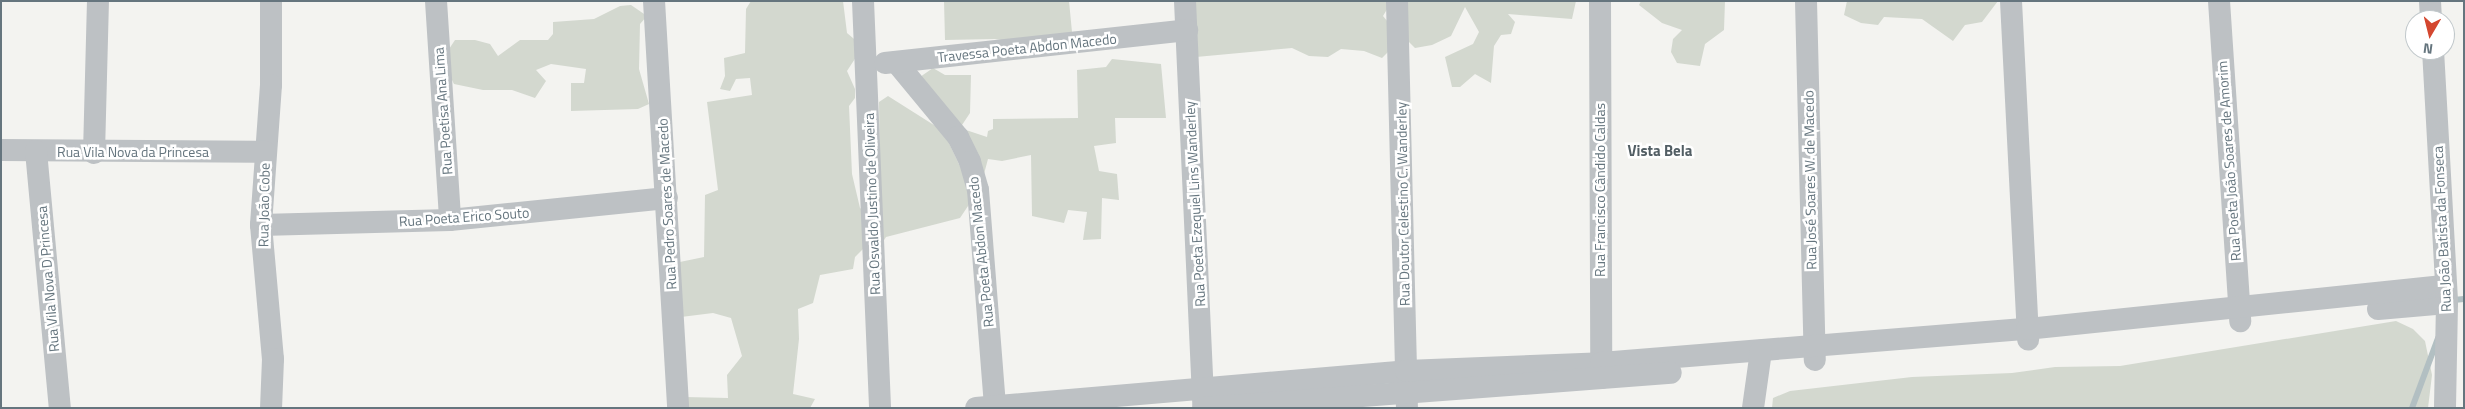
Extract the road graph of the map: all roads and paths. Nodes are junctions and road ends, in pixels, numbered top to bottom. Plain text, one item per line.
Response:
1 (98, 1) edge
2 (271, 1) edge
3 (436, 1) edge
4 (654, 1) edge
5 (863, 1) edge
6 (1185, 1) edge
7 (1397, 1) edge
8 (1600, 1) edge
9 (1806, 1) edge
10 (2011, 1) edge
11 (2219, 1) edge
12 (1187, 30) junction
13 (2434, 60) edge
14 (896, 62) junction
15 (867, 65) junction
16 (1, 150) edge
17 (36, 151) junction
18 (265, 152) junction
19 (94, 153) junction
20 (667, 198) junction
21 (450, 220) junction
22 (261, 225) junction
23 (2450, 280) edge
24 (2240, 315) junction
25 (2028, 335) junction
26 (1815, 353) junction
27 (1761, 358) junction
28 (1601, 371) junction
29 (1407, 390) edge
30 (1203, 402) edge
31 (988, 407) edge
32 (60, 408) edge
33 (271, 408) edge
34 (678, 408) edge
35 (880, 408) edge
36 (1754, 408) edge
37 (2446, 408) edge

1 - 19 street
2 - 18 street, Rua João Cobe
3 - 21 street, Rua Poetisa Ana Lima
4 - 20 street, Rua Pedro Soares de Macedo
5 - 15 street, Rua Osvaldo Justino de Oliveira
6 - 12 street, Rua Poeta Ezequiel Lins Wanderley
7 - 29 street, Rua Doutor Celestino C. Wanderley
8 - 28 street, Rua Francisco Cândido Caldas
9 - 26 street, Rua José Soares W. de Macedo
10 - 25 street
11 - 24 street, Rua Poeta João Soares de Amorim
12 - 14 street, Travessa Poeta Abdon Macedo
12 - 30 street, Rua Poeta Ezequiel Lins Wanderley
13 - 23 street, Rua João Batista da Fonseca
14 - 15 street, Travessa Poeta Abdon Macedo
14 - 31 street, Rua Poeta Abdon Macedo
15 - 35 street, Rua Osvaldo Justino de Oliveira
16 - 17 street, Rua Vila Nova da Princesa
17 - 19 street, Rua Vila Nova da Princesa
17 - 32 street, Rua Vila Nova D Princesa
18 - 19 street, Rua Vila Nova da Princesa
18 - 22 street, Rua João Cobe
20 - 21 street, Rua Poeta Erico Souto
20 - 34 street, Rua Pedro Soares de Macedo
21 - 22 street, Rua Poeta Erico Souto
22 - 33 street, Rua João Cobe
23 - 24 street
23 - 37 street, Rua João Batista da Fonseca
24 - 25 street
25 - 26 street
26 - 27 street
27 - 28 street
27 - 36 street
28 - 29 street
29 - 30 street
30 - 31 street

